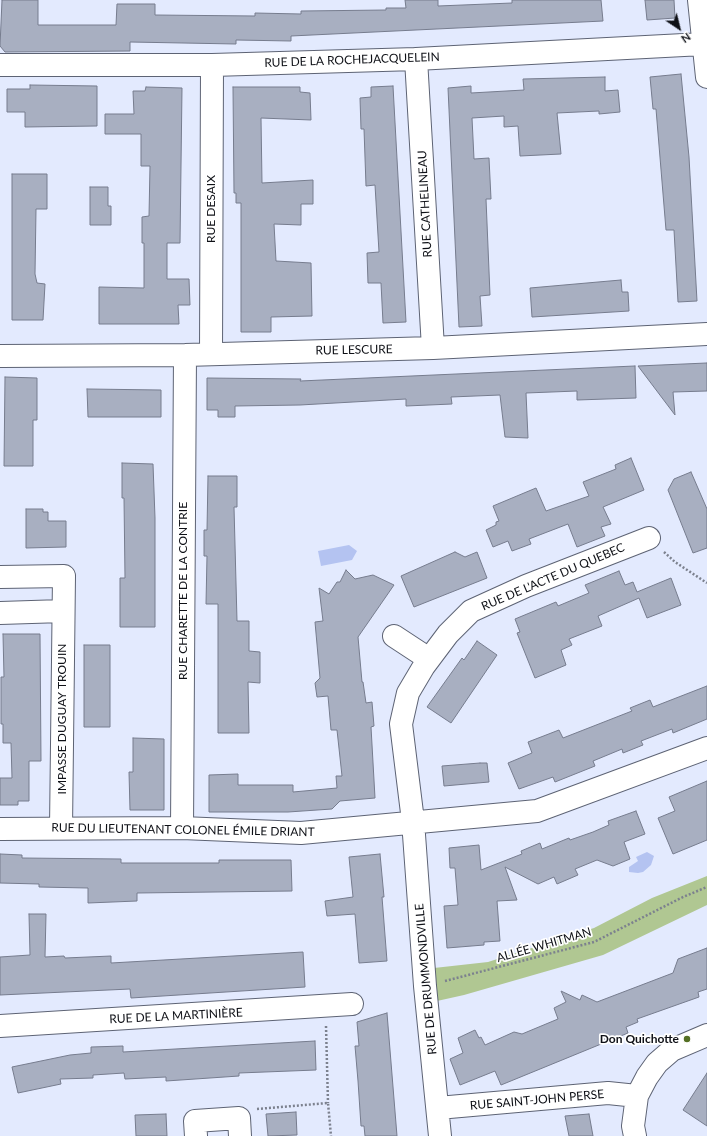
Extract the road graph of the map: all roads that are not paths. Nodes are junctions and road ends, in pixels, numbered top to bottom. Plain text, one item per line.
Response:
1 (699, 0) edge
2 (703, 44) junction
3 (416, 59) junction
4 (0, 65) edge
5 (212, 65) junction
6 (707, 78) edge
7 (707, 334) edge
8 (433, 348) junction
9 (211, 353) junction
10 (185, 354) junction
11 (0, 356) edge
12 (649, 538) road end
13 (0, 577) edge
14 (63, 611) junction
15 (0, 613) edge
16 (394, 636) dead end
17 (429, 659) junction
18 (707, 748) edge
19 (413, 821) junction
20 (61, 828) junction
21 (182, 828) junction
22 (0, 829) edge
23 (352, 1004) dead end
24 (0, 1026) edge
25 (707, 1035) edge
26 (637, 1096) junction
27 (438, 1108) junction
28 (239, 1127) edge
29 (196, 1136) edge
30 (440, 1136) edge
31 (635, 1136) edge

1 - 2 street
2 - 3 street, RUE DE LA ROCHEJACQUELEIN
2 - 6 street
3 - 5 street, RUE DE LA ROCHEJACQUELEIN
3 - 8 street, RUE CATHELINEAU
4 - 5 street, RUE DE LA ROCHEJACQUELEIN
5 - 9 street, RUE DESAIX
7 - 8 street, RUE LESCURE
8 - 9 street, RUE LESCURE
9 - 10 street, RUE LESCURE
10 - 11 street, RUE LESCURE
10 - 21 street, RUE CHARETTE DE LA CONTRIE
12 - 17 street, RUE DE L'ACTE DU QUEBEC
13 - 14 street, IMPASSE DUGUAY TROUIN
14 - 15 street
14 - 20 street, IMPASSE DUGUAY TROUIN
16 - 17 street
17 - 19 street, RUE DE L'ACTE DU QUEBEC
18 - 19 street, RUE DU LIEUTENANT COLONEL ÉMILE DRIANT
19 - 21 street, RUE DU LIEUTENANT COLONEL ÉMILE DRIANT
19 - 27 street, RUE DE DRUMMONDVILLE
20 - 21 street, RUE DU LIEUTENANT COLONEL ÉMILE DRIANT
20 - 22 street, RUE DU LIEUTENANT COLONEL ÉMILE DRIANT
23 - 24 street, RUE DE LA MARTINIÈRE
25 - 26 street
26 - 27 street, RUE SAINT-JOHN PERSE
26 - 31 street
27 - 30 street, RUE DE DRUMMONDVILLE
28 - 29 street

